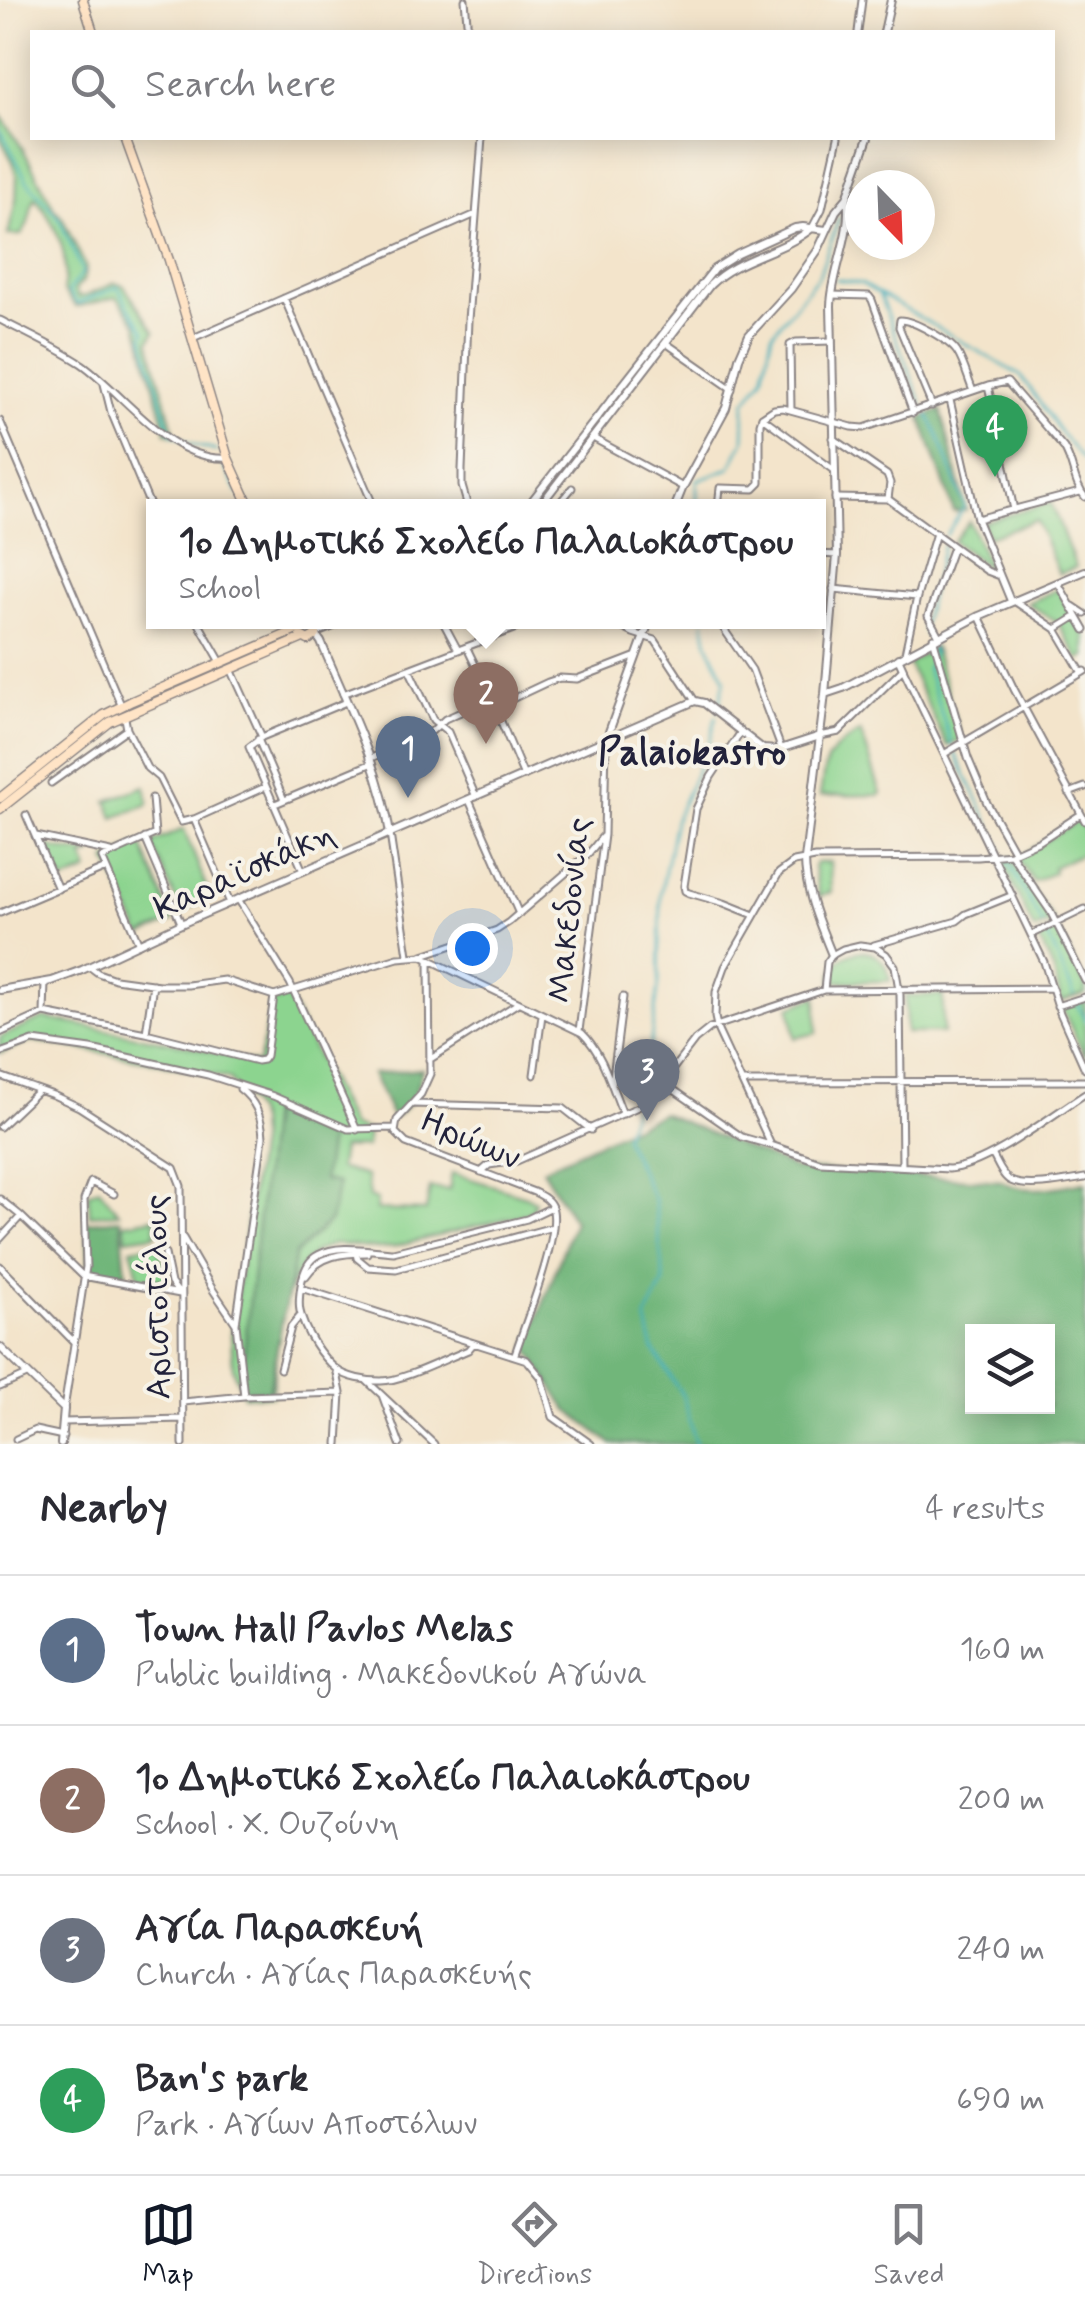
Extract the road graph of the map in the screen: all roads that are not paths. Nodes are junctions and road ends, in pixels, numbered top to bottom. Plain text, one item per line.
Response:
1 (82, 0) edge
2 (464, 0) edge
3 (862, 0) edge
4 (891, 0) edge
5 (91, 30) edge
6 (468, 30) edge
7 (858, 30) edge
8 (884, 30) edge
9 (126, 140) edge
10 (482, 140) edge
11 (838, 140) edge
12 (867, 140) edge
13 (857, 170) edge
14 (845, 200) edge
15 (476, 214) junction
16 (812, 228) junction
17 (826, 230) junction
18 (845, 231) edge
19 (831, 295) junction
20 (284, 298) junction
21 (0, 320) edge
22 (193, 338) junction
23 (832, 340) junction
24 (666, 342) junction
25 (104, 381) junction
26 (988, 386) junction
27 (732, 389) junction
28 (974, 392) junction
29 (950, 400) junction
30 (932, 406) junction
31 (791, 410) junction
32 (912, 413) junction
33 (762, 417) junction
34 (0, 421) edge
35 (832, 421) junction
36 (593, 437) junction
37 (833, 438) junction
38 (228, 458) junction
39 (834, 470) junction
40 (682, 487) junction
41 (572, 488) dead end
42 (1083, 495) edge
43 (835, 498) junction
44 (147, 499) edge
45 (247, 499) edge
46 (371, 499) edge
47 (466, 499) edge
48 (533, 499) edge
49 (545, 499) edge
50 (563, 499) edge
51 (678, 499) edge
52 (719, 499) edge
53 (888, 499) junction
54 (1014, 510) junction
55 (977, 519) junction
56 (936, 534) junction
57 (953, 547) junction
58 (826, 554) edge
59 (836, 555) junction
60 (1085, 572) edge
61 (1000, 576) junction
62 (1058, 582) junction
63 (834, 589) junction
64 (918, 597) junction
65 (1012, 602) junction
66 (1081, 615) edge
67 (978, 616) junction
68 (826, 620) edge
69 (1056, 628) junction
70 (202, 629) edge
71 (305, 629) edge
72 (306, 629) edge
73 (309, 629) edge
74 (447, 629) edge
75 (514, 629) edge
76 (626, 629) edge
77 (646, 629) edge
78 (724, 629) edge
79 (826, 629) edge
80 (1085, 630) edge
81 (644, 635) junction
82 (936, 637) junction
83 (467, 648) junction
84 (458, 650) junction
85 (901, 656) junction
86 (634, 657) junction
87 (221, 662) junction
88 (231, 668) junction
89 (408, 668) junction
90 (903, 669) junction
91 (1083, 672) edge
92 (825, 694) junction
93 (344, 698) junction
94 (491, 698) junction
95 (695, 701) junction
96 (495, 707) junction
97 (1023, 707) junction
98 (123, 710) junction
99 (438, 726) junction
100 (127, 729) junction
101 (740, 732) junction
102 (820, 736) junction
103 (260, 738) junction
104 (606, 740) junction
105 (964, 743) junction
106 (781, 748) junction
107 (944, 754) junction
108 (369, 762) junction
109 (524, 776) junction
110 (51, 784) dead end
111 (264, 787) junction
112 (1085, 787) edge
113 (1069, 792) junction
114 (0, 798) edge
115 (152, 798) dead end
116 (472, 799) junction
117 (284, 800) junction
118 (275, 804) junction
119 (0, 809) edge
120 (26, 815) dead end
121 (1083, 818) edge
122 (194, 819) junction
123 (390, 834) junction
124 (604, 835) junction
125 (36, 836) junction
126 (145, 838) junction
127 (112, 852) junction
128 (1013, 854) junction
129 (994, 856) junction
130 (805, 859) junction
131 (106, 868) junction
132 (303, 870) junction
133 (58, 889) junction
134 (1013, 895) junction
135 (234, 901) junction
136 (1085, 909) edge
137 (0, 913) edge
138 (519, 914) junction
139 (754, 914) junction
140 (1057, 923) junction
141 (181, 924) junction
142 (1032, 935) junction
143 (139, 944) junction
144 (871, 946) junction
145 (832, 955) junction
146 (408, 956) junction
147 (426, 957) junction
148 (90, 967) junction
149 (1085, 981) edge
150 (44, 983) junction
151 (153, 984) junction
152 (1052, 988) junction
153 (293, 989) junction
154 (0, 990) edge
155 (824, 990) junction
156 (900, 990) junction
157 (274, 996) junction
158 (623, 997) dead end
159 (1085, 997) edge
160 (518, 1003) junction
161 (1057, 1006) junction
162 (44, 1013) junction
163 (542, 1015) junction
164 (716, 1026) junction
165 (579, 1031) junction
166 (146, 1032) junction
167 (0, 1033) edge
168 (0, 1054) edge
169 (429, 1060) junction
170 (1085, 1068) edge
171 (534, 1075) dead end
172 (0, 1076) edge
173 (1085, 1081) edge
174 (742, 1082) junction
175 (901, 1082) junction
176 (228, 1083) junction
177 (660, 1086) junction
178 (612, 1088) junction
179 (38, 1090) junction
180 (1085, 1094) edge
181 (414, 1104) junction
182 (627, 1112) junction
183 (0, 1127) edge
184 (394, 1128) junction
185 (357, 1130) junction
186 (591, 1130) junction
187 (771, 1145) junction
188 (992, 1154) junction
189 (902, 1166) junction
190 (480, 1172) junction
191 (1085, 1178) edge
192 (114, 1194) dead end
193 (0, 1199) edge
194 (552, 1207) junction
195 (21, 1216) junction
196 (553, 1227) junction
197 (182, 1235) junction
198 (0, 1239) edge
199 (357, 1251) junction
200 (165, 1254) dead end
201 (0, 1266) edge
202 (83, 1276) junction
203 (301, 1288) junction
204 (180, 1294) junction
205 (301, 1315) junction
206 (236, 1324) junction
207 (74, 1342) junction
208 (474, 1343) junction
209 (0, 1347) edge
210 (515, 1354) junction
211 (334, 1368) junction
212 (280, 1369) dead end
213 (27, 1375) junction
214 (364, 1379) junction
215 (0, 1387) edge
216 (341, 1393) junction
217 (381, 1393) junction
218 (244, 1396) junction
219 (183, 1402) junction
220 (64, 1408) junction
221 (183, 1420) junction
222 (64, 1422) junction
223 (16, 1439) dead end
224 (62, 1440) edge
225 (183, 1444) edge
226 (338, 1444) edge
227 (400, 1444) edge
228 (434, 1444) edge
229 (592, 1444) edge

1 - 5 main road
2 - 6 street
3 - 7 street
4 - 8 street
9 - 22 main road
10 - 15 street
11 - 16 street
12 - 13 street
14 - 17 street
15 - 20 street
15 - 47 street
16 - 17 street
16 - 24 street
16 - 48 street
17 - 27 street
18 - 19 street
19 - 23 street
19 - 32 street
20 - 22 street
20 - 46 street
21 - 25 street
22 - 38 main road
23 - 31 street
23 - 35 street
24 - 27 street
24 - 36 street
25 - 38 street
25 - 44 street
26 - 28 street
26 - 42 street
26 - 54 street
27 - 40 street
28 - 29 street
28 - 30 street
29 - 30 street
29 - 55 street
30 - 32 street
31 - 33 street
31 - 35 street
32 - 35 street
33 - 39 street
33 - 52 street
34 - 98 street
35 - 37 street
36 - 40 street
36 - 49 street
37 - 39 street
37 - 53 street
38 - 45 main road
39 - 43 street
40 - 51 street
41 - 50 street
42 - 54 street
43 - 53 street
43 - 59 street
53 - 56 street
54 - 55 street
55 - 61 street
56 - 57 street
56 - 64 street
57 - 61 street
57 - 82 street
58 - 59 street
59 - 63 street
60 - 62 street
61 - 65 street
62 - 65 street
62 - 66 street
63 - 64 street
63 - 68 street
64 - 85 street
65 - 67 street
65 - 69 street
66 - 69 street
66 - 80 street
67 - 82 street
67 - 97 street
69 - 91 street
70 - 87 street
71 - 87 main road
72 - 88 main road
73 - 93 street
74 - 84 street
75 - 83 street
76 - 81 street
77 - 81 street, Μακεδονίας
78 - 106 street
79 - 92 street
81 - 86 street, Μακεδονίας
81 - 95 street
82 - 85 street
82 - 105 street
83 - 84 street
83 - 94 street
84 - 89 street
85 - 90 street
85 - 92 street
86 - 96 street
86 - 104 street, Μακεδονίας
87 - 98 main road
88 - 98 main road
88 - 103 street
89 - 93 street
89 - 99 street
90 - 102 street
90 - 107 street
91 - 97 street
92 - 102 street
93 - 103 street
93 - 108 street
94 - 96 street
94 - 99 street
95 - 101 street
95 - 104 street, Καραϊσκάκη
96 - 109 street
97 - 105 street
97 - 113 street
98 - 100 street
98 - 114 main road
98 - 119 main road
99 - 108 street
99 - 116 street
100 - 110 street
100 - 122 street
101 - 106 street
101 - 139 street
102 - 106 street
102 - 130 street
103 - 111 street
103 - 117 street
104 - 109 street, Καραϊσκάκη
104 - 124 street, Μακεδονίας
105 - 107 street
105 - 128 street
107 - 129 street
108 - 117 street
108 - 123 street
109 - 116 street, Καραϊσκάκη
111 - 118 street
111 - 122 street
112 - 113 street
113 - 121 street
115 - 126 street
116 - 123 street, Καραϊσκάκη
116 - 138 street
117 - 118 street
118 - 132 street
120 - 125 street
121 - 128 street
122 - 135 street
123 - 132 street, Καραϊσκάκη
123 - 146 street
124 - 138 street
124 - 165 street, Μακεδονίας
125 - 127 street
125 - 133 street
126 - 127 street
126 - 141 street
127 - 131 street
128 - 129 street
128 - 140 street
129 - 130 street
129 - 134 street
130 - 139 street
130 - 145 street
131 - 133 street
131 - 143 street
132 - 135 street, Καραϊσκάκη
133 - 137 street
134 - 142 street
134 - 144 street
135 - 141 street, Καραϊσκάκη
135 - 153 street
136 - 140 street
138 - 147 street
139 - 164 street
140 - 142 street
140 - 149 street
141 - 143 street, Καραϊσκάκη
142 - 152 street
143 - 148 street, Καραϊσκάκη
144 - 145 street
144 - 156 street
145 - 155 street
146 - 147 street
146 - 153 street
147 - 160 street
147 - 169 street, Ηρώων
148 - 150 street, Καραϊσκάκη
148 - 151 street
150 - 154 street, Καραϊσκάκη
150 - 162 street
151 - 157 street
151 - 166 street
152 - 156 street
152 - 161 street
153 - 157 street
153 - 185 street
155 - 156 street
155 - 164 street
156 - 175 street
157 - 166 street
158 - 178 street
159 - 161 street
160 - 163 street
160 - 169 street
161 - 170 street
162 - 166 street
162 - 167 street
163 - 165 street
163 - 171 street
164 - 174 street
164 - 177 street
165 - 178 street
168 - 176 street
169 - 181 street, Ηρώων
172 - 179 street, Αριστοτέλους
173 - 175 street
174 - 175 street
174 - 187 street
175 - 189 street
176 - 185 street
176 - 206 street
177 - 182 street
177 - 187 street
178 - 182 street
179 - 183 street
179 - 197 street, Αριστοτέλους
180 - 188 street
181 - 184 street, Ηρώων
181 - 186 street
182 - 186 street
184 - 185 street
184 - 190 street, Ηρώων
186 - 190 street
187 - 189 street
188 - 189 street
188 - 191 street
190 - 194 street, Ηρώων
192 - 202 street
193 - 195 street
194 - 196 street, Ηρώων
194 - 199 street
195 - 198 street
195 - 202 street
196 - 199 street
196 - 210 street, Ηρώων
197 - 204 street, Αριστοτέλους
197 - 206 street
199 - 203 street
200 - 204 street
201 - 207 street
202 - 204 street
202 - 207 street
203 - 205 street
203 - 208 street
204 - 219 street, Αριστοτέλους
205 - 211 street
205 - 212 street
206 - 218 street
207 - 220 street
208 - 210 street
208 - 214 street
209 - 213 street
210 - 229 street
211 - 214 street
211 - 216 street
213 - 215 street
213 - 220 street
214 - 217 street
216 - 218 street
216 - 226 street
217 - 227 street
217 - 228 street
218 - 219 street
219 - 221 street, Αριστοτέλους
220 - 222 street
221 - 222 street
221 - 225 street, Αριστοτέλους
222 - 224 street
223 - 224 street

